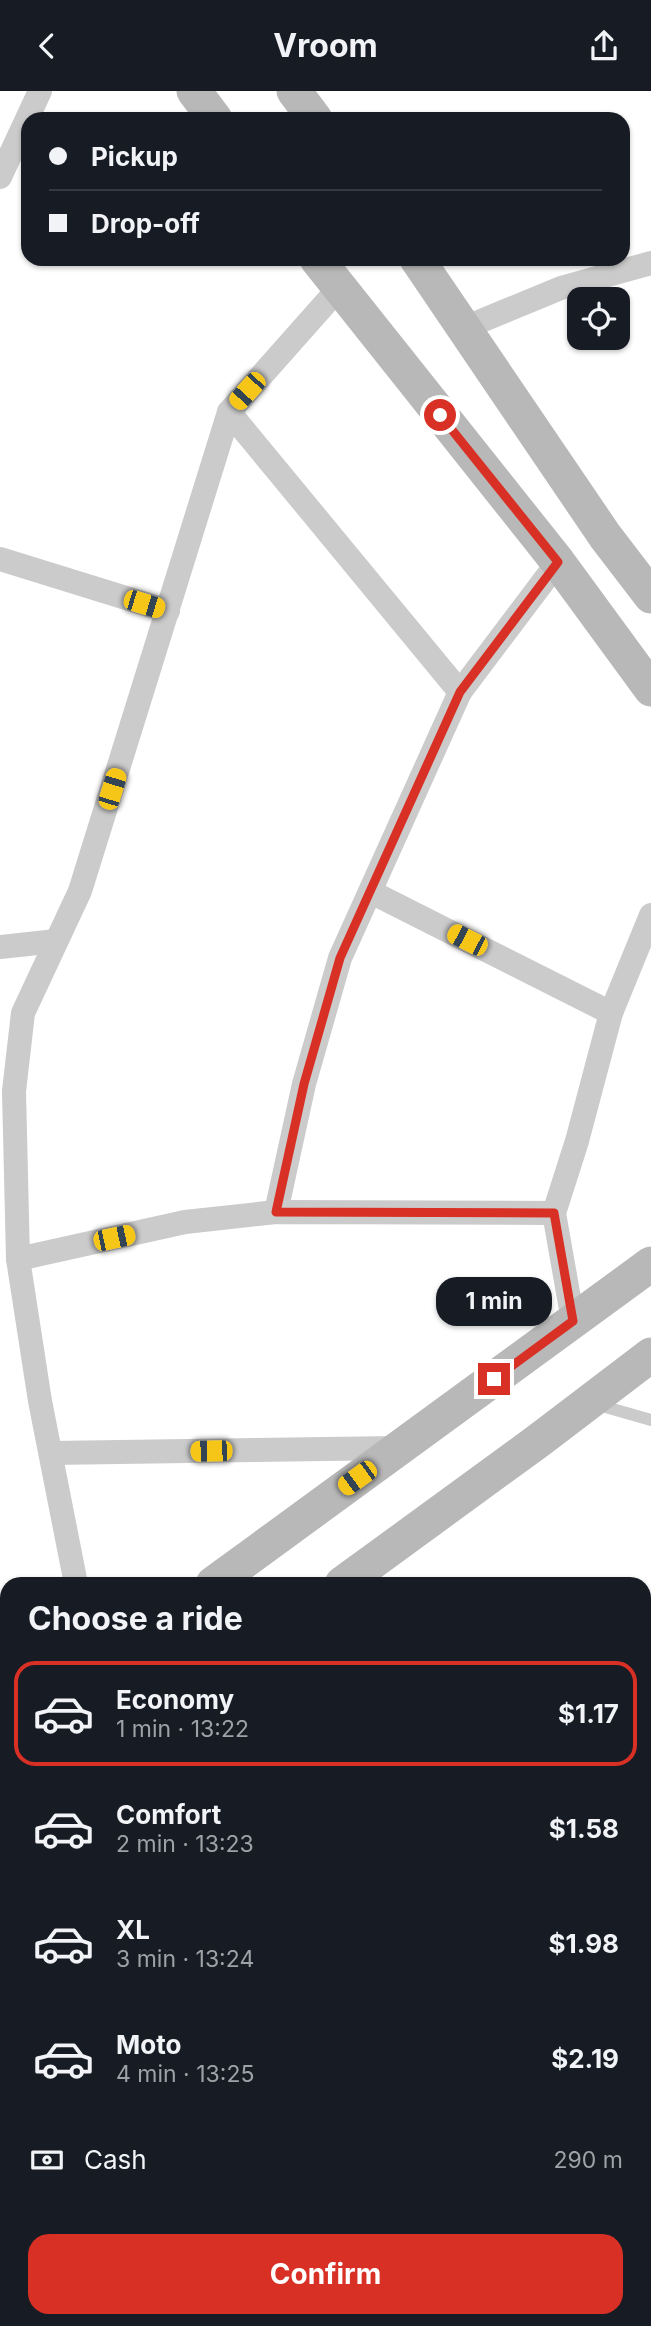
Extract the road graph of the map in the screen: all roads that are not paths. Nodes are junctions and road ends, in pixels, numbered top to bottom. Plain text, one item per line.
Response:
1 (194, 91) edge
2 (33, 94) edge
3 (26, 112) edge
4 (210, 112) edge
5 (21, 124) edge
6 (0, 177) edge
7 (651, 263) edge
8 (322, 266) edge
9 (422, 266) edge
10 (339, 288) junction
11 (464, 328) junction
12 (229, 412) junction
13 (0, 559) edge
14 (558, 562) junction
15 (651, 596) edge
16 (168, 611) junction
17 (651, 689) edge
18 (460, 692) junction
19 (371, 892) junction
20 (651, 915) edge
21 (57, 941) junction
22 (0, 947) edge
23 (611, 1013) junction
24 (276, 1212) junction
25 (554, 1213) junction
26 (19, 1259) junction
27 (651, 1264) edge
28 (573, 1321) junction
29 (651, 1355) edge
30 (588, 1402) junction
31 (651, 1420) edge
32 (398, 1448) junction
33 (51, 1453) junction
34 (75, 1577) edge
35 (223, 1577) edge
36 (351, 1577) edge

1 - 4 main road
2 - 3 street
5 - 6 street
7 - 11 street
8 - 10 main road
9 - 11 main road
10 - 12 street
10 - 14 main road
11 - 15 main road
12 - 16 street
12 - 18 street
13 - 16 street
14 - 17 main road
14 - 18 street
16 - 21 street
18 - 19 street
19 - 23 street
19 - 24 street
20 - 23 street
21 - 22 street
21 - 26 street
23 - 25 street
24 - 25 street
24 - 26 street
25 - 28 street
26 - 33 street
27 - 28 main road
28 - 32 main road
29 - 30 main road
30 - 31 lane
30 - 36 main road
32 - 33 street
32 - 35 main road
33 - 34 street

